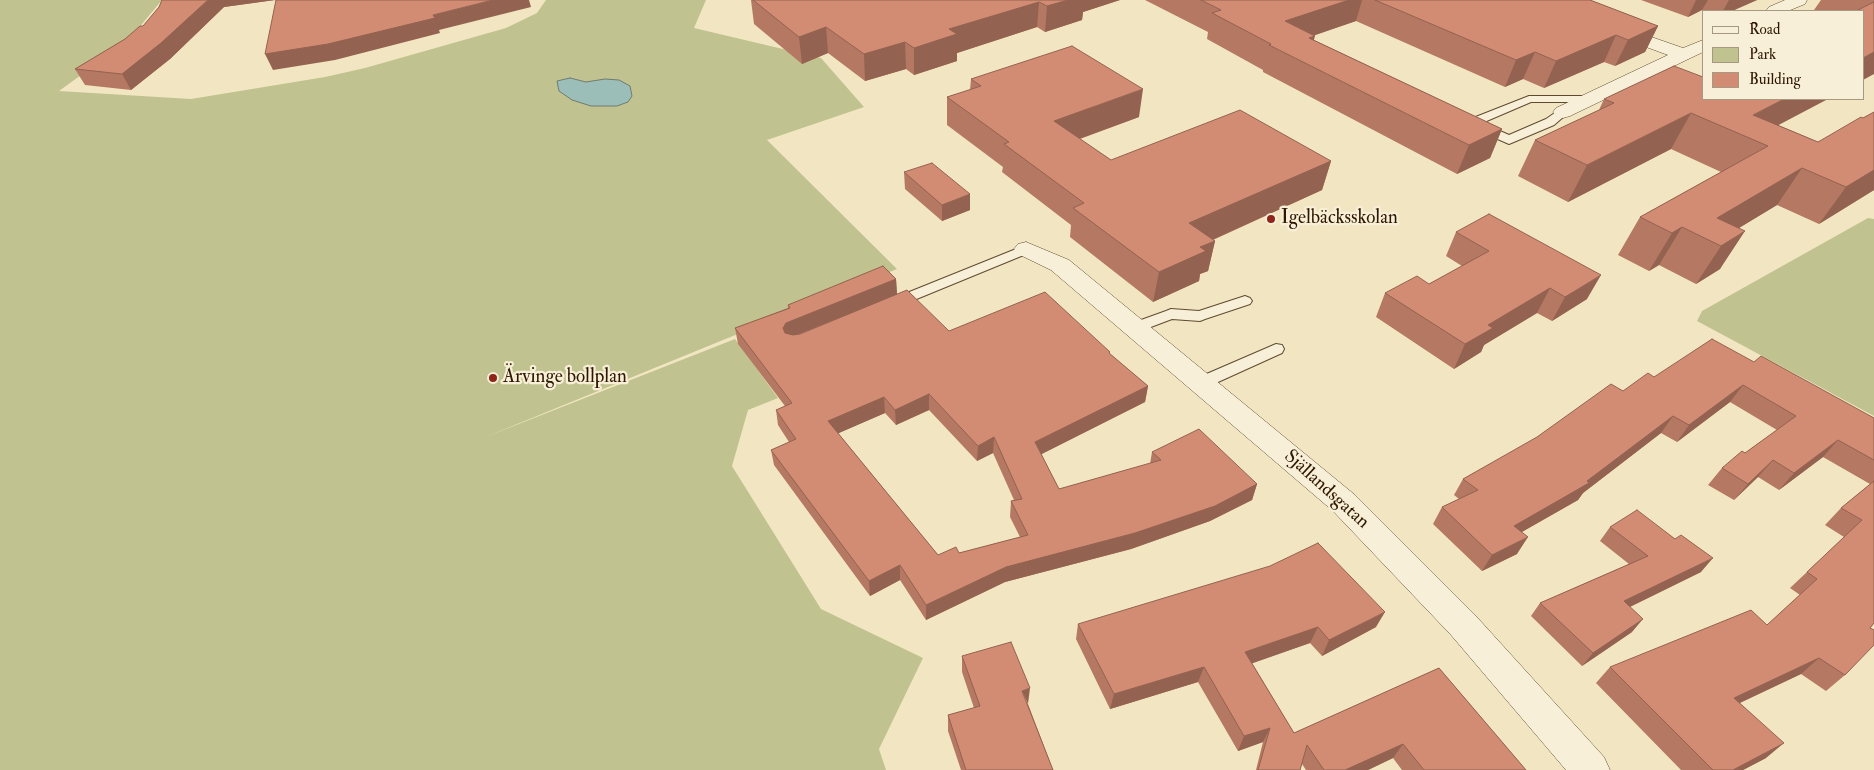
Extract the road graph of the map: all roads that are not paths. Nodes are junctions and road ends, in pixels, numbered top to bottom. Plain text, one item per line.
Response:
1 (1799, 0) edge
2 (1777, 10) edge
3 (1600, 24) edge
4 (1702, 45) edge
5 (1684, 54) junction
6 (1589, 99) junction
7 (1563, 112) joint
8 (1026, 249) joint
9 (1245, 301) dead end
10 (874, 311) edge
11 (1135, 328) junction
12 (1276, 349) dead end
13 (1201, 383) junction
14 (1591, 770) edge

1 - 2 street
3 - 5 street
4 - 5 street
5 - 6 street
6 - 7 street
6 - 7 lane
8 - 10 lane
8 - 11 street, Själlandsgatan
9 - 11 lane
11 - 13 street, Själlandsgatan
12 - 13 lane
13 - 14 street, Själlandsgatan

